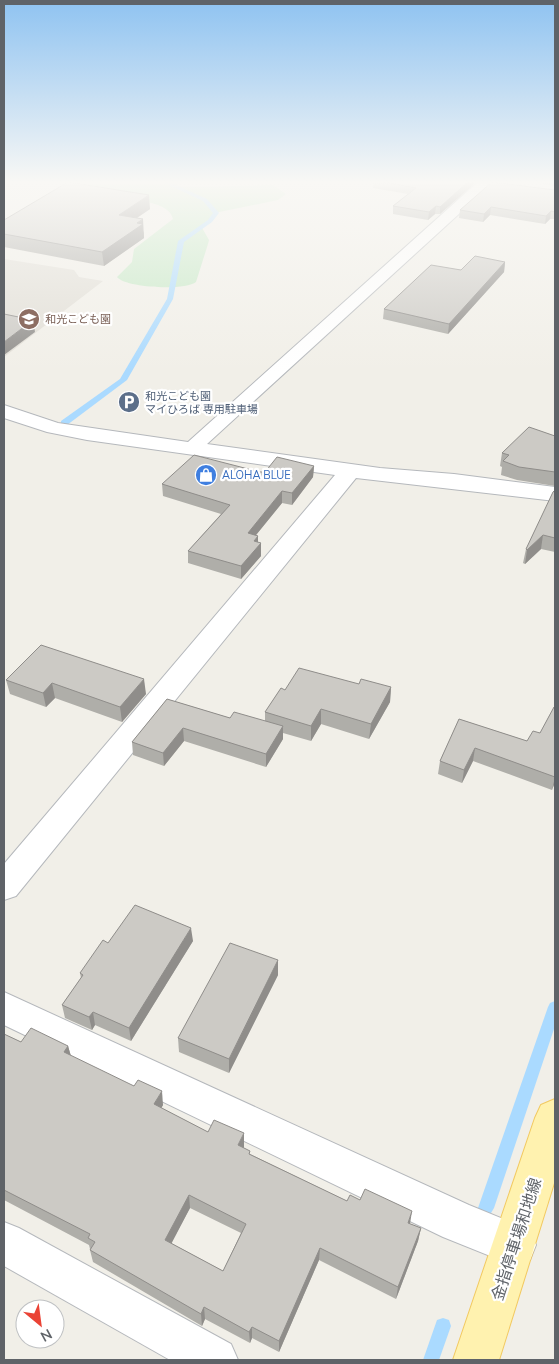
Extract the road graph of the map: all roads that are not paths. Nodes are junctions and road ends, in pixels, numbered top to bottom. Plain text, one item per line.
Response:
1 (420, 245) edge
2 (4, 411) edge
3 (24, 419) junction
4 (4, 435) edge
5 (194, 449) junction
6 (348, 470) junction
7 (555, 494) edge
8 (4, 887) edge
9 (4, 1008) edge
10 (555, 1118) edge
11 (4, 1243) edge
12 (514, 1245) junction
13 (481, 1358) edge
14 (216, 1360) edge

1 - 5 street
2 - 3 street
3 - 4 street
3 - 5 street
5 - 6 street
6 - 7 street
6 - 8 street
9 - 12 street
10 - 12 main road, 金指停車場和地線
11 - 14 street
12 - 13 main road, 金指停車場和地線

